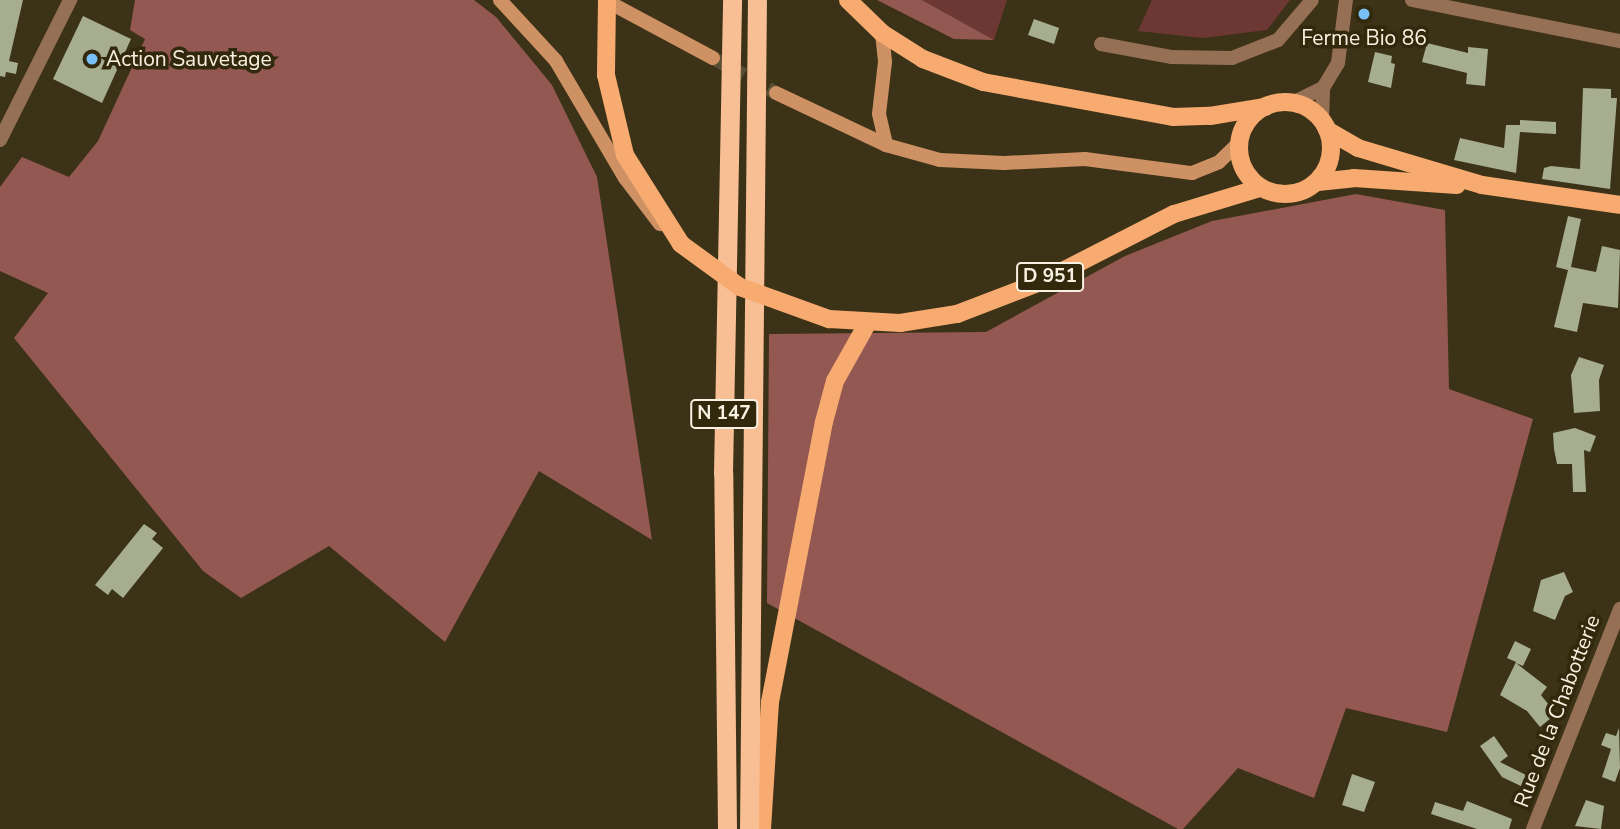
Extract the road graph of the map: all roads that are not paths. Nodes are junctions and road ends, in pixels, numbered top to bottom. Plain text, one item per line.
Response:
1 (70, 0) edge
2 (500, 0) edge
3 (732, 0) edge
4 (757, 0) edge
5 (848, 0) edge
6 (1312, 0) edge
7 (1346, 0) edge
8 (1419, 1) edge
9 (612, 3) edge
10 (882, 33) junction
11 (1620, 41) edge
12 (1101, 44) dead end
13 (713, 58) tunnel mouth
14 (1323, 88) junction
15 (776, 93) tunnel mouth
16 (1292, 103) junction
17 (1265, 107) junction
18 (1325, 125) junction
19 (0, 140) edge
20 (1239, 143) junction
21 (886, 145) junction
22 (1318, 182) junction
23 (1482, 186) junction
24 (1260, 188) junction
25 (1620, 205) edge
26 (681, 244) junction
27 (867, 324) junction
28 (1620, 608) edge
29 (727, 829) edge
30 (749, 829) edge
31 (762, 829) edge
32 (1533, 829) edge

1 - 19 street
2 - 26 main road, D 951
3 - 29 highway, N 147
4 - 30 highway, N 147
5 - 10 main road
6 - 12 street
7 - 14 street
8 - 11 street
9 - 13 main road
9 - 26 main road
10 - 17 main road
10 - 21 main road
14 - 16 street
14 - 18 street
15 - 21 main road
16 - 17 main road
16 - 18 main road
17 - 20 main road
18 - 22 main road
18 - 23 main road
20 - 21 main road
20 - 24 main road
22 - 23 main road
22 - 24 main road
23 - 25 main road
24 - 27 main road, D 951
26 - 27 main road, D 951, bridge
27 - 31 main road
28 - 32 street, Rue de la Chabotterie

